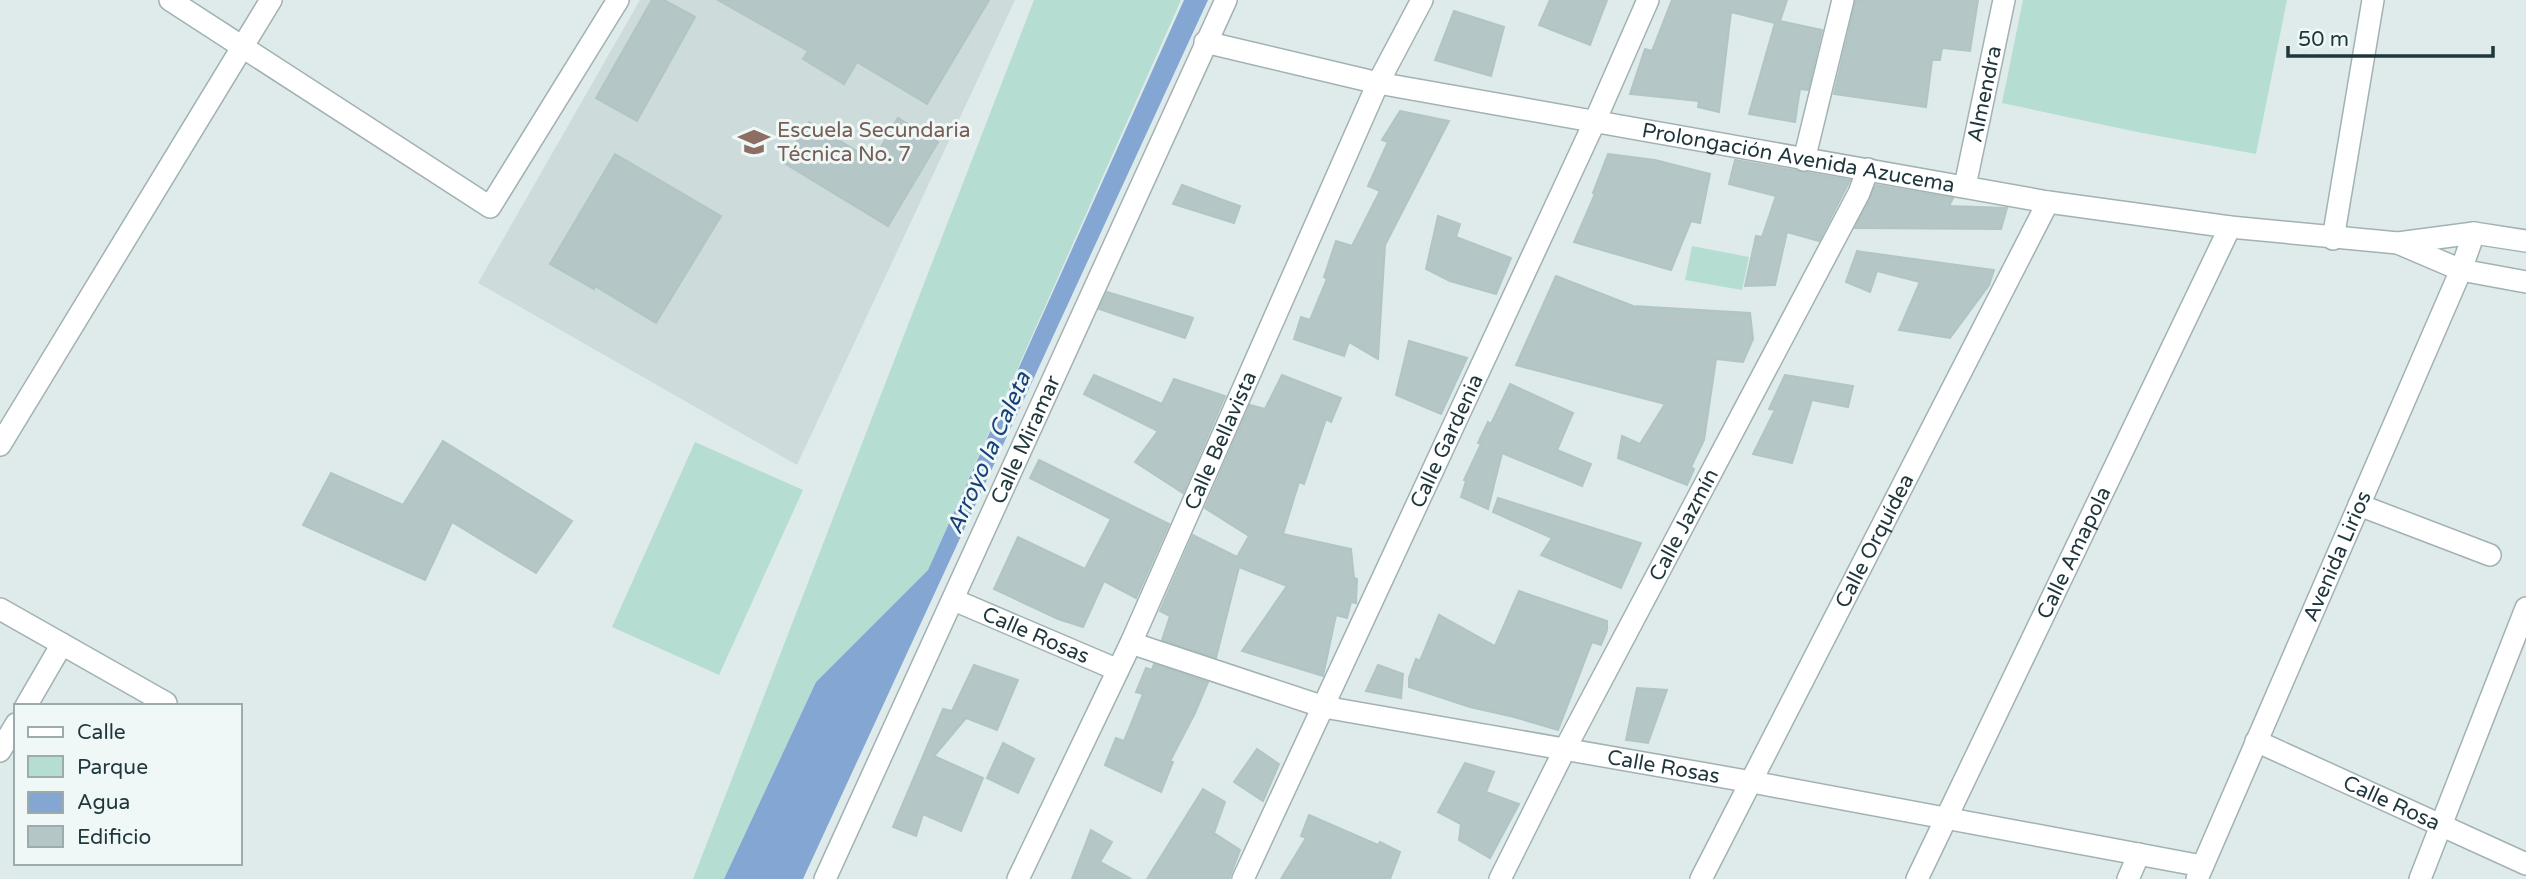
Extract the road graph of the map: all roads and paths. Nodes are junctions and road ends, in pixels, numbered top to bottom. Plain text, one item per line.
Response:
1 (170, 0) edge
2 (271, 0) edge
3 (618, 0) edge
4 (1226, 0) edge
5 (1422, 0) edge
6 (1648, 0) edge
7 (1843, 0) edge
8 (2004, 0) edge
9 (2373, 0) edge
10 (1206, 42) junction
11 (242, 45) junction
12 (1378, 83) junction
13 (1595, 121) junction
14 (1804, 160) junction
15 (1868, 170) junction
16 (1965, 186) junction
17 (2048, 202) junction
18 (2230, 227) junction
19 (2474, 233) junction
20 (2333, 239) junction
21 (2526, 241) edge
22 (2398, 243) junction
23 (2461, 270) junction
24 (2526, 282) edge
25 (0, 445) edge
26 (2359, 505) junction
27 (2490, 555) dead end
28 (954, 600) junction
29 (0, 608) edge
30 (2526, 608) edge
31 (1131, 643) junction
32 (62, 644) junction
33 (1118, 670) junction
34 (166, 703) dead end
35 (27, 704) edge
36 (1324, 707) junction
37 (14, 727) edge
38 (2256, 741) junction
39 (1565, 749) junction
40 (0, 751) edge
41 (1752, 782) junction
42 (1948, 817) junction
43 (2442, 827) junction
44 (2139, 854) junction
45 (2526, 864) edge
46 (2200, 872) edge
47 (825, 879) edge
48 (1018, 879) edge
49 (1242, 879) edge
50 (1500, 879) edge
51 (1701, 879) edge
52 (1917, 879) edge
53 (2128, 879) edge
54 (2420, 879) edge

1 - 11 street
2 - 11 street
3 - 11 street
4 - 10 street, Calle Miramar
5 - 12 street, Calle Bellavista
6 - 13 street, Calle Gardenia
7 - 14 street
8 - 16 street, Almendra
9 - 20 street
10 - 12 street, Prolongación Avenida Azucema
10 - 28 street, Calle Miramar
11 - 25 street
12 - 13 street, Prolongación Avenida Azucema
12 - 31 street, Calle Bellavista
13 - 14 street, Prolongación Avenida Azucema
13 - 36 street, Calle Gardenia
14 - 15 street, Prolongación Avenida Azucema
15 - 16 street, Prolongación Avenida Azucema
15 - 39 street, Calle Jazmín
16 - 17 street, Prolongación Avenida Azucema
17 - 18 street, Prolongación Avenida Azucema
17 - 41 street, Calle Orquídea
18 - 20 street, Prolongación Avenida Azucema
18 - 42 street, Calle Amapola
19 - 21 street, Prolongación Avenida Azucema
19 - 22 street, Prolongación Avenida Azucema
19 - 23 street, Avenida Lirios
20 - 22 street, Prolongación Avenida Azucema
22 - 23 street, Prolongación Avenida Azucema
23 - 24 street, Prolongación Avenida Azucema
23 - 26 street, Avenida Lirios
26 - 27 street
26 - 38 street, Avenida Lirios
28 - 33 street, Calle Rosas
28 - 47 street, Calle Miramar
29 - 32 street
30 - 43 street
31 - 33 street, Calle Bellavista
31 - 36 street, Calle Rosas
32 - 34 street
32 - 35 street
33 - 48 street, Calle Bellavista
36 - 39 street, Calle Rosas
36 - 49 street, Calle Gardenia
37 - 40 street
38 - 43 street, Calle Rosa
38 - 46 street, Avenida Lirios
39 - 41 street, Calle Rosas
39 - 50 street, Calle Jazmín
41 - 42 street, Calle Rosas
41 - 51 street, Calle Orquídea
42 - 44 street, Calle Rosas
42 - 52 street, Calle Amapola
43 - 45 street, Calle Rosa
43 - 54 street
44 - 46 street, Calle Rosas
44 - 53 street

